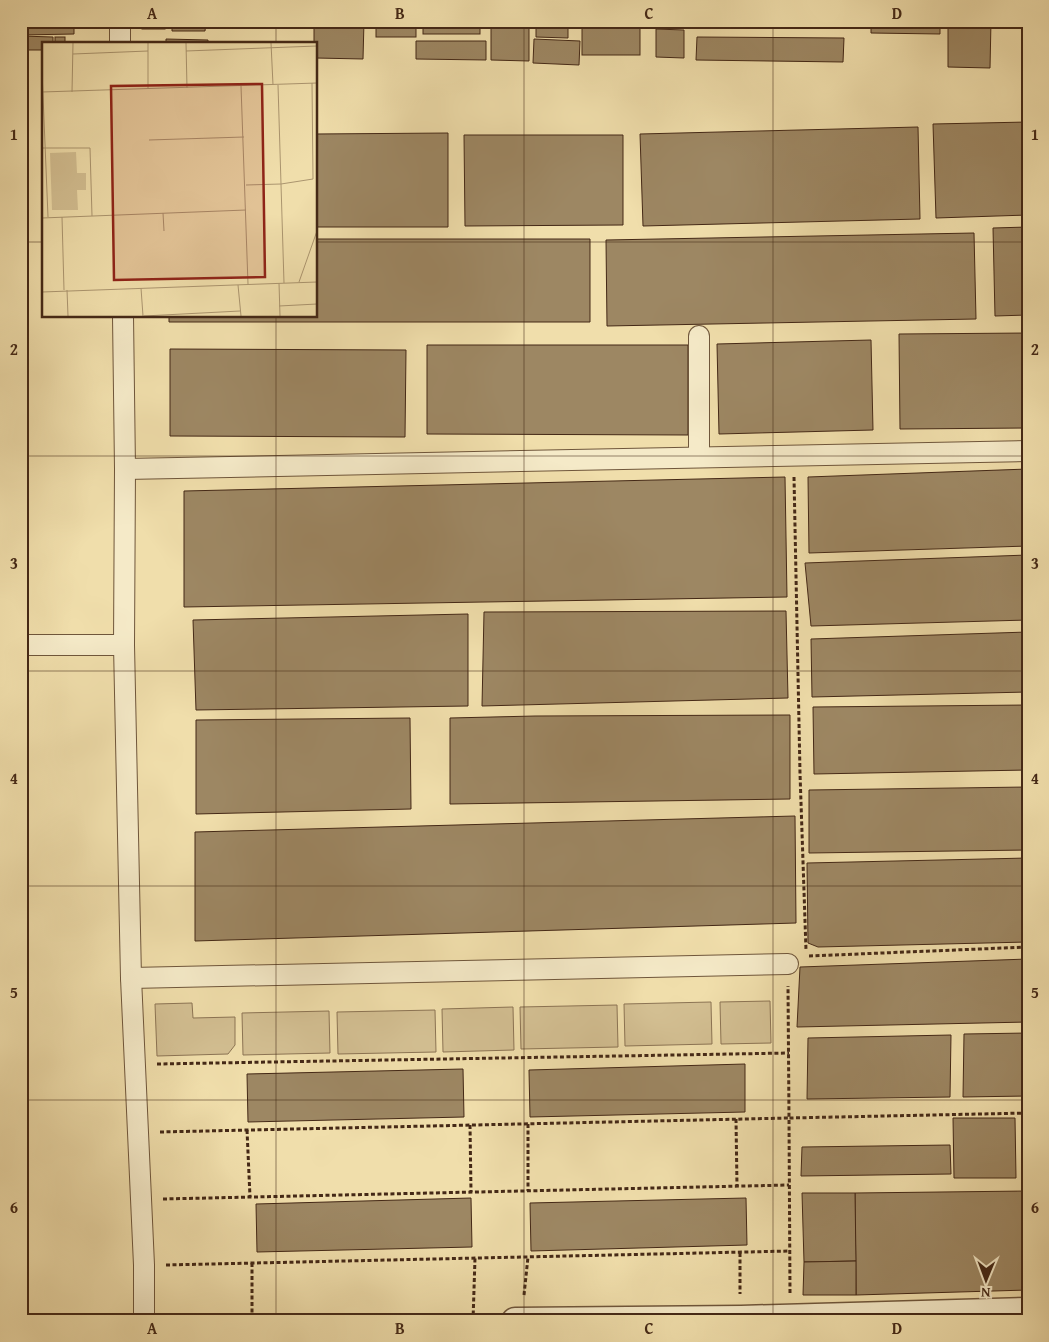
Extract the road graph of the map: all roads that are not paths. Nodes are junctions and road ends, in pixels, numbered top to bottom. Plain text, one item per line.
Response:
1 (120, 21) edge
2 (120, 42) edge
3 (123, 318) edge
4 (699, 336) dead end
5 (1028, 451) edge
6 (699, 457) junction
7 (125, 469) junction
8 (21, 645) edge
9 (124, 645) junction
10 (788, 964) road end
11 (131, 978) junction
12 (1028, 1312) edge
13 (790, 1319) edge
14 (144, 1321) edge
15 (515, 1321) edge
16 (522, 1321) edge

1 - 2 street
3 - 7 street
4 - 6 street
5 - 6 street
6 - 7 street
7 - 9 street
8 - 9 street
9 - 11 street
10 - 11 street
11 - 14 street
12 - 13 street
13 - 16 street
15 - 16 street

